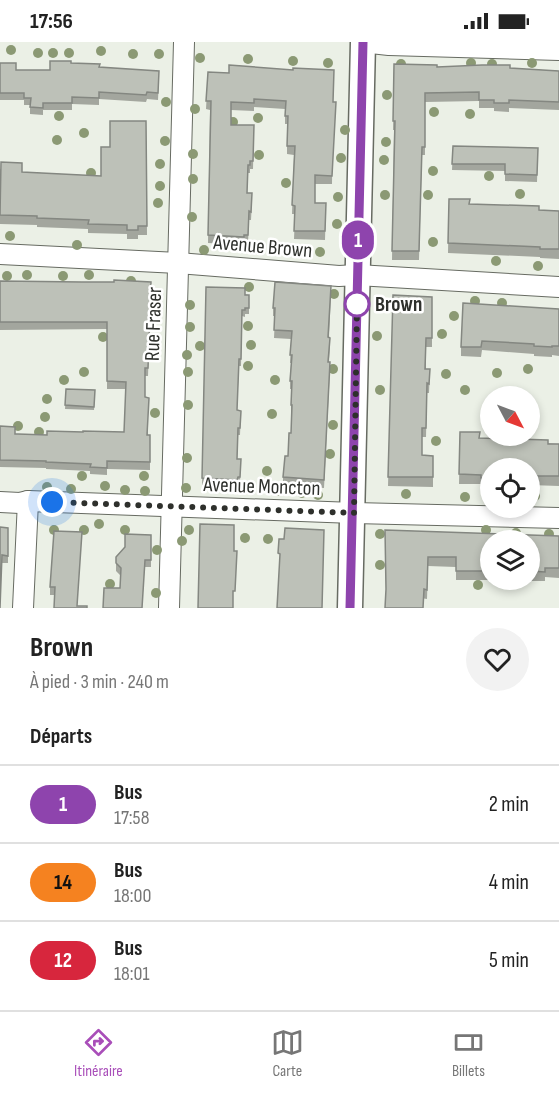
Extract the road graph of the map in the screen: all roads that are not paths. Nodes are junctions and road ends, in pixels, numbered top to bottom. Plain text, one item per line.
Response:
1 (184, 42) edge
2 (363, 42) edge
3 (559, 50) edge
4 (0, 254) edge
5 (178, 263) junction
6 (357, 274) junction
7 (559, 286) edge
8 (28, 501) junction
9 (0, 502) edge
10 (172, 506) junction
11 (354, 513) junction
12 (559, 518) edge
13 (23, 608) edge
14 (169, 608) edge
15 (351, 608) edge

1 - 5 street, Rue Fraser
2 - 3 street
2 - 6 main road
4 - 5 street, Avenue Brown
5 - 6 street, Avenue Brown
5 - 10 street, Rue Fraser
6 - 7 street, Avenue Brown
6 - 11 main road
8 - 9 street, Avenue Moncton
8 - 10 street, Avenue Moncton
8 - 13 street
10 - 11 street, Avenue Moncton
10 - 14 street, Rue Fraser
11 - 12 street, Avenue Moncton
11 - 15 main road

